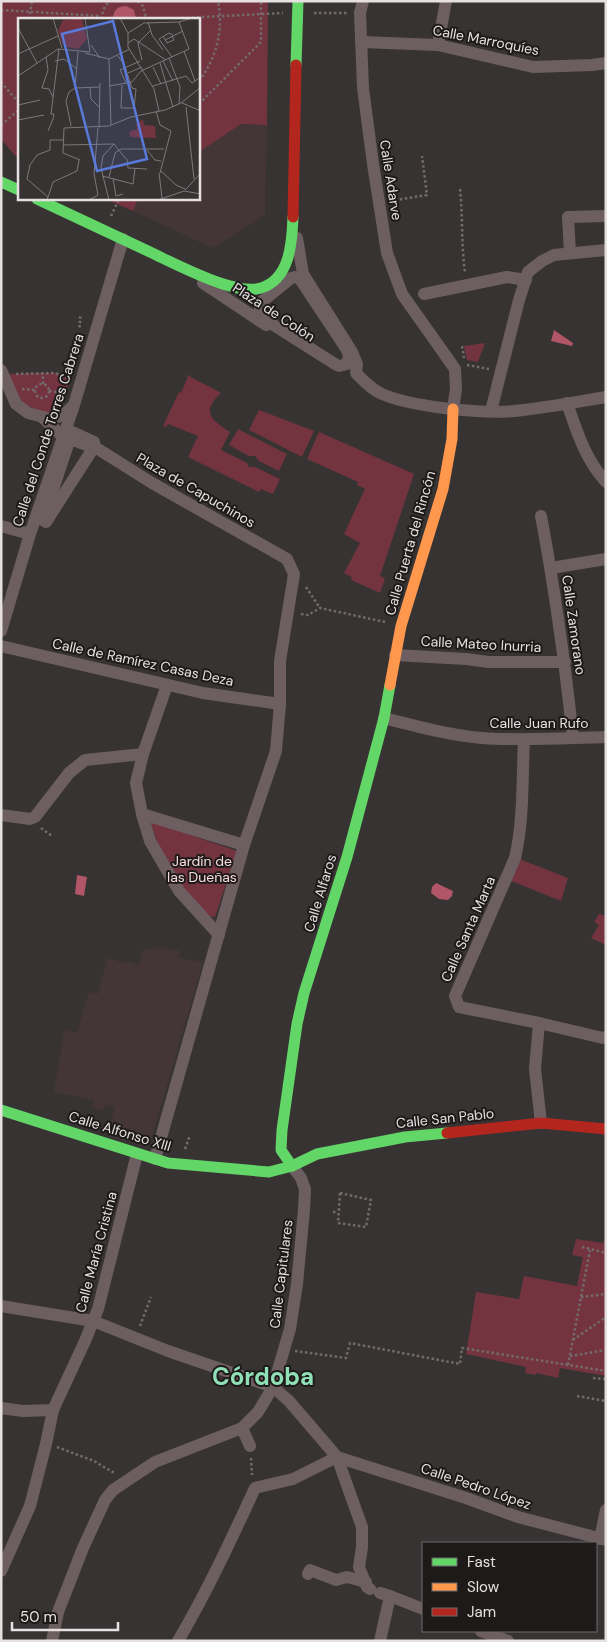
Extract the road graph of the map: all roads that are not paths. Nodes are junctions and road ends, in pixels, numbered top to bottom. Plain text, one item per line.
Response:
1 (298, 1) edge
2 (446, 1) edge
3 (361, 7) edge
4 (361, 42) junction
5 (438, 45) junction
6 (606, 63) edge
7 (1, 182) edge
8 (18, 190) edge
9 (38, 200) edge
10 (294, 208) junction
11 (606, 216) edge
12 (123, 240) junction
13 (606, 250) edge
14 (570, 252) junction
15 (180, 266) junction
16 (526, 280) junction
17 (415, 297) junction
18 (349, 358) joint
19 (5, 373) edge
20 (356, 374) junction
21 (606, 397) edge
22 (567, 403) junction
23 (74, 405) junction
24 (453, 409) junction
25 (491, 411) junction
26 (42, 417) junction
27 (66, 438) junction
28 (92, 446) junction
29 (606, 482) edge
30 (541, 516) dead end
31 (1, 526) edge
32 (30, 534) junction
33 (606, 559) edge
34 (551, 568) junction
35 (401, 626) joint
36 (1, 631) edge
37 (1, 646) edge
38 (395, 655) junction
39 (565, 662) junction
40 (167, 685) junction
41 (280, 704) junction
42 (384, 718) junction
43 (606, 737) edge
44 (574, 738) junction
45 (524, 740) junction
46 (144, 754) junction
47 (142, 814) junction
48 (1, 815) edge
49 (244, 845) junction
50 (219, 935) junction
51 (539, 1023) junction
52 (606, 1037) edge
53 (1, 1110) edge
54 (541, 1123) junction
55 (606, 1129) edge
56 (137, 1154) junction
57 (155, 1159) junction
58 (292, 1166) junction
59 (1, 1306) edge
60 (93, 1321) junction
61 (273, 1387) junction
62 (1, 1408) edge
63 (53, 1410) junction
64 (242, 1428) junction
65 (250, 1446) road end
66 (337, 1457) junction
67 (606, 1510) edge
68 (603, 1540) edge
69 (1, 1571) edge
70 (308, 1574) dead end
71 (376, 1590) junction
72 (422, 1609) edge
73 (484, 1632) edge
74 (52, 1641) edge
75 (178, 1641) edge
76 (380, 1641) edge
77 (508, 1641) edge

1 - 10 street, Plaza de Colón
2 - 5 street
3 - 4 street, Calle Adarve
4 - 5 street, Calle Marroquíes
4 - 17 street, Calle Adarve
5 - 6 street, Calle Marroquíes
7 - 8 street
9 - 12 street, Plaza de Colón
10 - 15 street, Plaza de Colón
10 - 20 street, Plaza de Colón
11 - 14 street
12 - 15 street, Plaza de Colón
12 - 23 street, Calle del Conde Torres Cabrera
13 - 14 street
14 - 16 street
15 - 20 street, Plaza de Colón
16 - 17 street
16 - 25 street
17 - 24 street, Calle Adarve
18 - 18 street, Plaza de Colón
19 - 26 street
20 - 24 street, Plaza de Colón
21 - 22 street, Plaza de Colón
22 - 25 street, Plaza de Colón
22 - 29 street
23 - 26 street
23 - 27 street, Calle del Conde Torres Cabrera
24 - 25 street, Plaza de Colón
24 - 35 street, Calle Puerta del Rincón
26 - 27 street
27 - 28 street, Plaza de Capuchinos
27 - 28 street
27 - 32 street, Calle del Conde Torres Cabrera
28 - 41 street, Plaza de Capuchinos
30 - 34 street, Calle Zamorano
31 - 32 street
32 - 36 street, Calle del Conde Torres Cabrera
33 - 34 street
34 - 39 street, Calle Zamorano
35 - 38 street, Calle Alfaros
37 - 40 street, Calle de Ramírez Casas Deza
38 - 39 street, Calle Mateo Inurria
38 - 42 street, Calle Alfaros
39 - 44 street, Calle Zamorano
40 - 41 street, Calle de Ramírez Casas Deza
40 - 46 street
41 - 49 street
42 - 45 street, Calle Juan Rufo
42 - 58 street, Calle Alfaros
43 - 44 street, Calle Juan Rufo
44 - 45 street, Calle Juan Rufo
45 - 51 street, Calle Santa Marta
46 - 47 street
46 - 48 street
47 - 49 street
47 - 50 street
49 - 50 street
50 - 57 street
51 - 52 street, Calle Santa Marta
51 - 54 street
53 - 56 street, Calle Alfonso XIII
54 - 55 street, Calle San Pablo
54 - 58 street, Calle San Pablo
56 - 57 street, Calle Alfonso XIII
56 - 60 street, Calle María Cristina
57 - 58 street, Calle Alfonso XIII
58 - 61 street, Calle Capitulares
59 - 60 street
60 - 61 street
60 - 63 street, Calle María Cristina
61 - 64 street, Calle Capitulares
61 - 66 street
62 - 63 street
63 - 69 street, Calle María Cristina
64 - 65 street
64 - 74 street
66 - 68 street, Calle Pedro López
66 - 71 street
66 - 75 street
67 - 68 street
70 - 71 street
71 - 72 street
71 - 76 street
73 - 77 street

